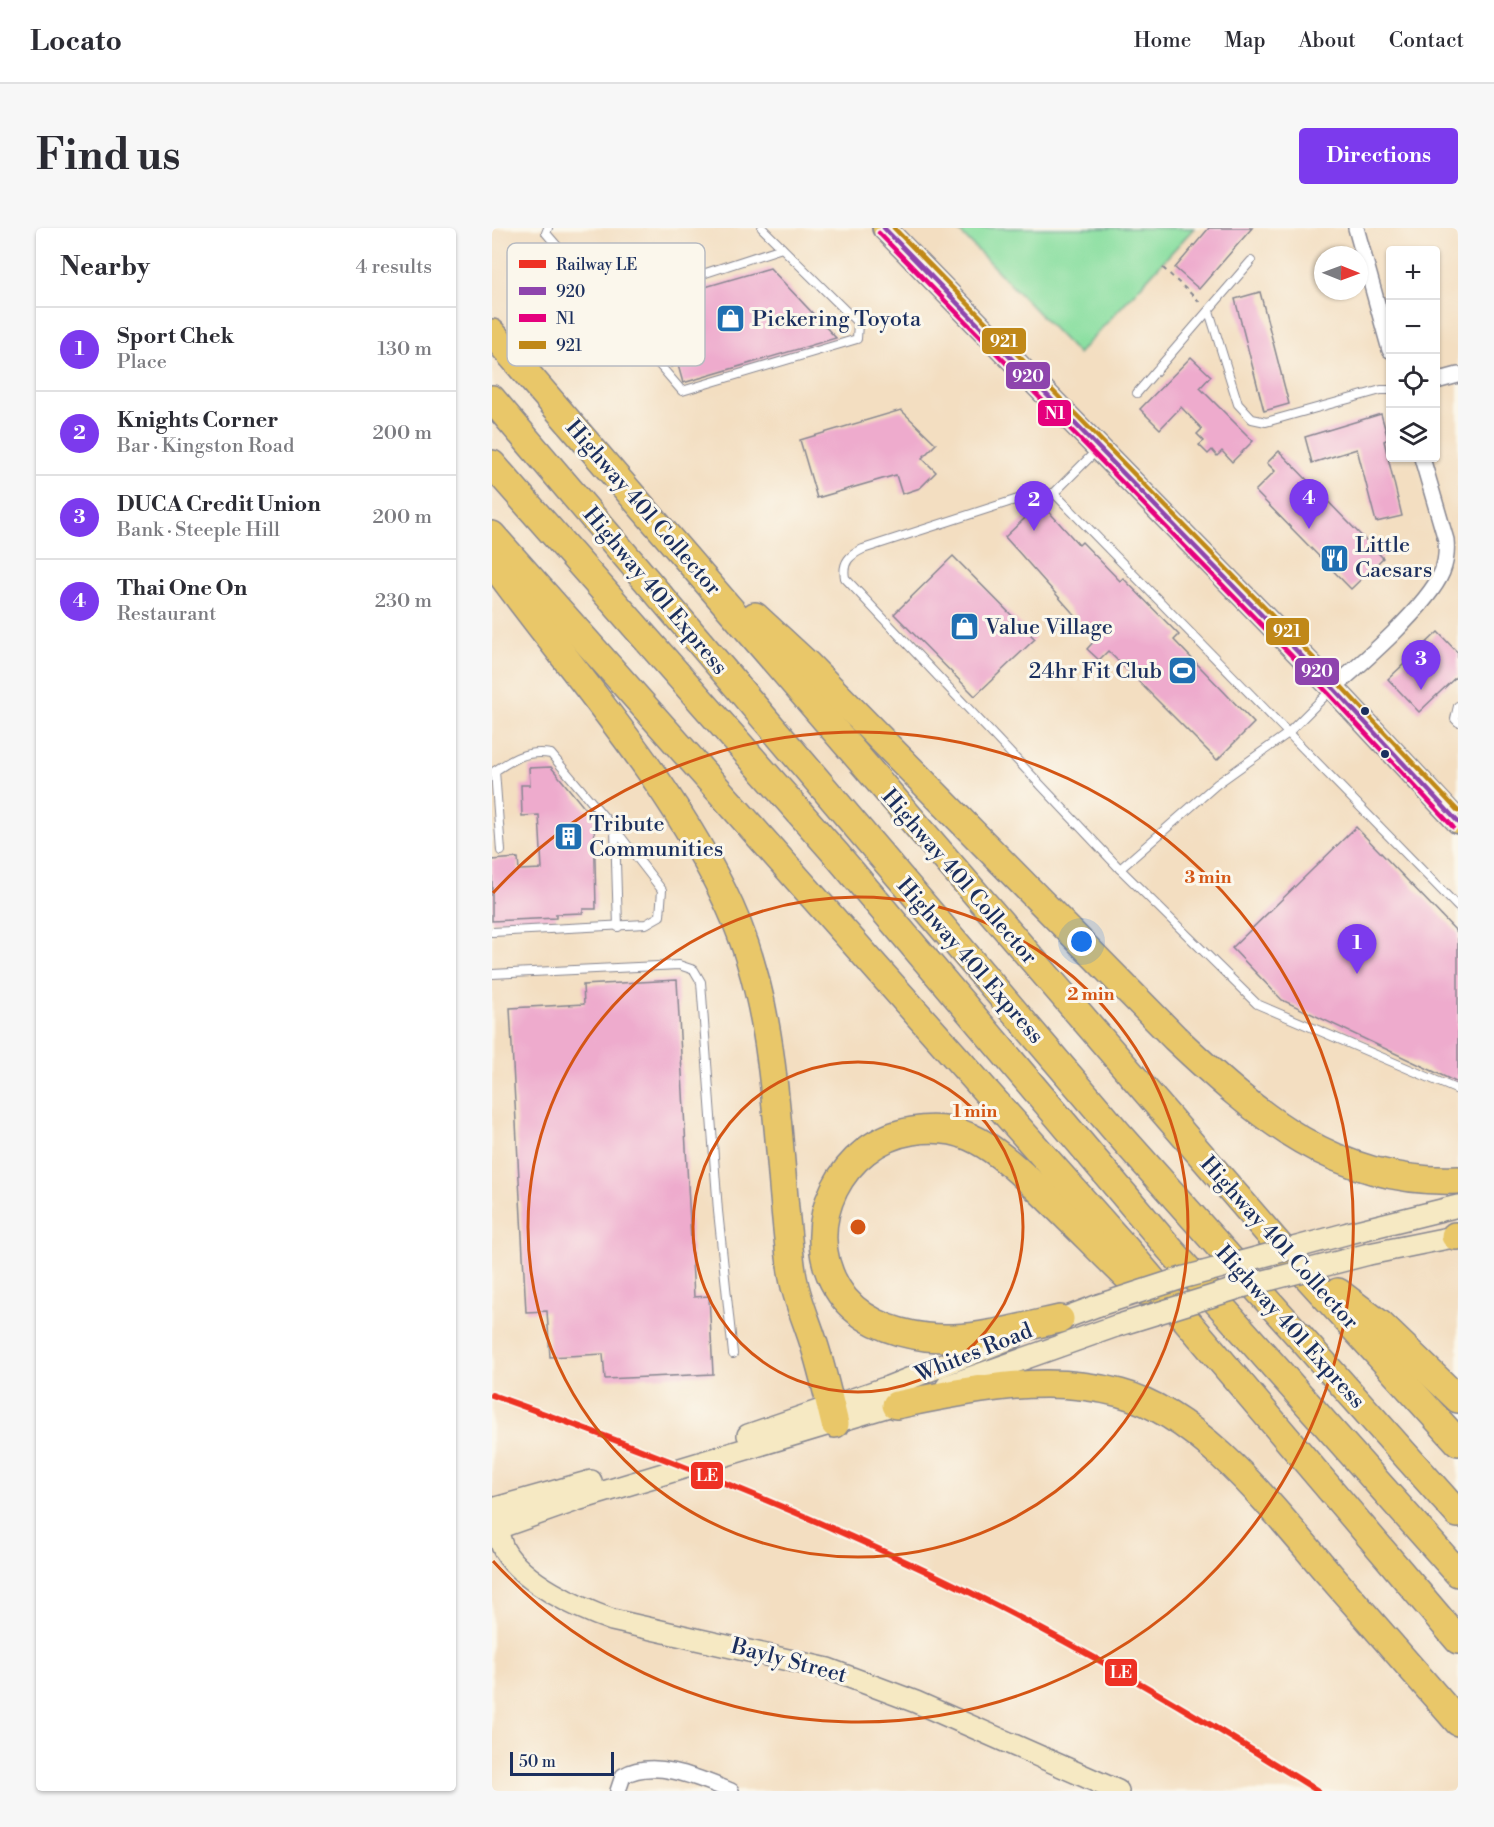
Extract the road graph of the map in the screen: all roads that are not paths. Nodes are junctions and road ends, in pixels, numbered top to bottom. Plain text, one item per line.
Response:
1 (548, 228) edge
2 (775, 228) edge
3 (884, 228) edge
4 (1356, 228) edge
5 (765, 231) edge
6 (555, 243) edge
7 (782, 248) junction
8 (1251, 261) dead end
9 (705, 273) edge
10 (1209, 311) junction
11 (492, 333) edge
12 (1386, 336) edge
13 (507, 350) edge
14 (520, 366) edge
15 (660, 366) edge
16 (1458, 375) edge
17 (1440, 380) edge
18 (1386, 391) edge
19 (1137, 393) dead end
20 (492, 399) edge
21 (1099, 448) junction
22 (1423, 462) edge
23 (492, 464) edge
24 (1054, 492) junction
25 (663, 531) junction
26 (492, 535) edge
27 (1453, 552) edge
28 (492, 562) edge
29 (1333, 688) junction
30 (1458, 706) edge
31 (1458, 722) edge
32 (1287, 734) junction
33 (493, 772) edge
34 (1458, 822) edge
35 (615, 829) junction
36 (501, 850) dead end
37 (1119, 869) junction
38 (1458, 907) edge
39 (618, 927) junction
40 (492, 932) edge
41 (492, 974) edge
42 (1458, 1090) edge
43 (1458, 1180) edge
44 (1458, 1206) edge
45 (1457, 1236) edge
46 (1283, 1250) junction
47 (1060, 1319) junction
48 (1207, 1344) junction
49 (733, 1354) dead end
50 (1458, 1399) edge
51 (896, 1405) junction
52 (833, 1416) junction
53 (1458, 1442) edge
54 (1394, 1503) junction
55 (1458, 1514) edge
56 (494, 1519) edge
57 (1458, 1573) edge
58 (1458, 1583) edge
59 (1458, 1640) edge
60 (1458, 1722) edge
61 (618, 1791) edge
62 (731, 1791) edge
63 (1118, 1791) edge

1 - 6 lane
2 - 5 lane
3 - 21 main road
4 - 12 street
5 - 7 lane
7 - 9 lane
7 - 15 lane
8 - 10 lane
10 - 18 lane
10 - 19 lane
11 - 13 highway, Highway 401 Collector
14 - 25 highway, Highway 401 Collector
16 - 17 street
20 - 55 highway, Highway 401 Express
21 - 24 lane
21 - 29 main road
22 - 27 street
23 - 54 highway, Highway 401 Express
24 - 32 lane
24 - 37 lane
25 - 43 highway
25 - 46 highway, Highway 401 Collector
26 - 48 highway
27 - 29 street
28 - 52 highway
29 - 32 lane
29 - 34 main road
30 - 31 lane
32 - 37 lane
32 - 38 lane
33 - 35 lane
33 - 36 lane
35 - 39 lane
35 - 39 lane
37 - 42 lane
39 - 40 lane
41 - 49 lane
44 - 47 main road, Whites Road, bridge
45 - 51 main road, Whites Road, bridge
46 - 50 highway
46 - 53 highway, Highway 401 Collector
47 - 48 highway
47 - 52 main road, Whites Road
48 - 59 highway
51 - 52 main road, Whites Road
51 - 60 highway
52 - 56 main road, Whites Road
54 - 57 highway, Highway 401 Express
54 - 58 highway
56 - 63 main road, Bayly Street
61 - 62 street

